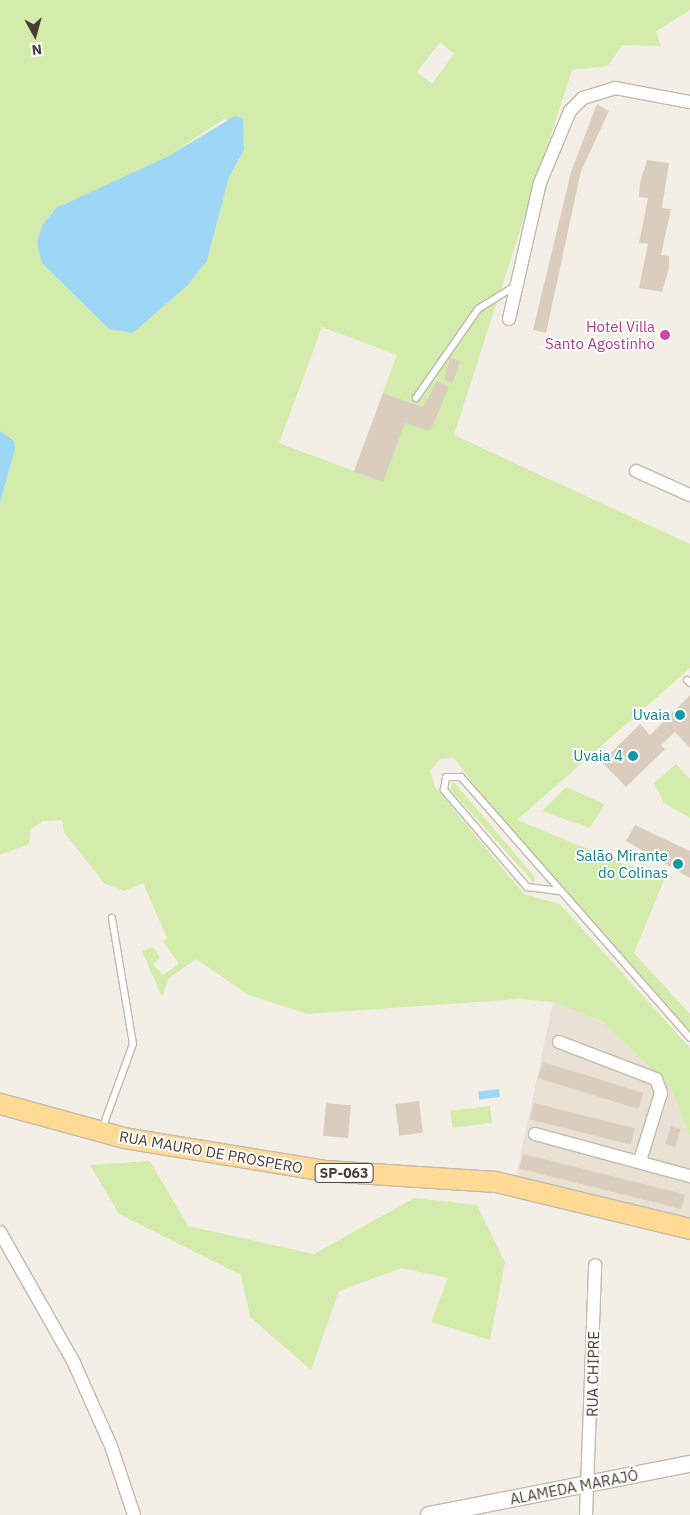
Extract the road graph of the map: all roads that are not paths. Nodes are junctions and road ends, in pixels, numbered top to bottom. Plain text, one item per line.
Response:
1 (690, 102) edge
2 (516, 285) junction
3 (509, 319) dead end
4 (416, 398) dead end
5 (636, 471) dead end
6 (690, 495) edge
7 (559, 891) junction
8 (112, 918) dead end
9 (690, 1038) edge
10 (559, 1042) dead end
11 (0, 1104) edge
12 (100, 1132) junction
13 (535, 1134) dead end
14 (640, 1161) junction
15 (690, 1176) edge
16 (690, 1228) edge
17 (0, 1232) edge
18 (595, 1264) dead end
19 (690, 1464) edge
20 (588, 1484) junction
21 (462, 1512) edge
22 (134, 1515) edge
23 (429, 1515) edge
24 (586, 1515) edge

1 - 2 street
2 - 3 street
2 - 4 lane
5 - 6 street
7 - 7 lane
7 - 9 lane
8 - 12 lane
10 - 14 street
11 - 12 main road, RUA MAURO DE PROSPERO / SP-063
12 - 16 main road, RUA MAURO DE PROSPERO / SP-063
13 - 14 street
14 - 15 street
17 - 22 street
18 - 20 street, RUA CHIPRE
19 - 20 street, ALAMEDA MARAJÓ
20 - 21 street, ALAMEDA MARAJÓ
20 - 24 street, RUA CHIPRE
21 - 23 street, ALAMEDA MARAJÓ

